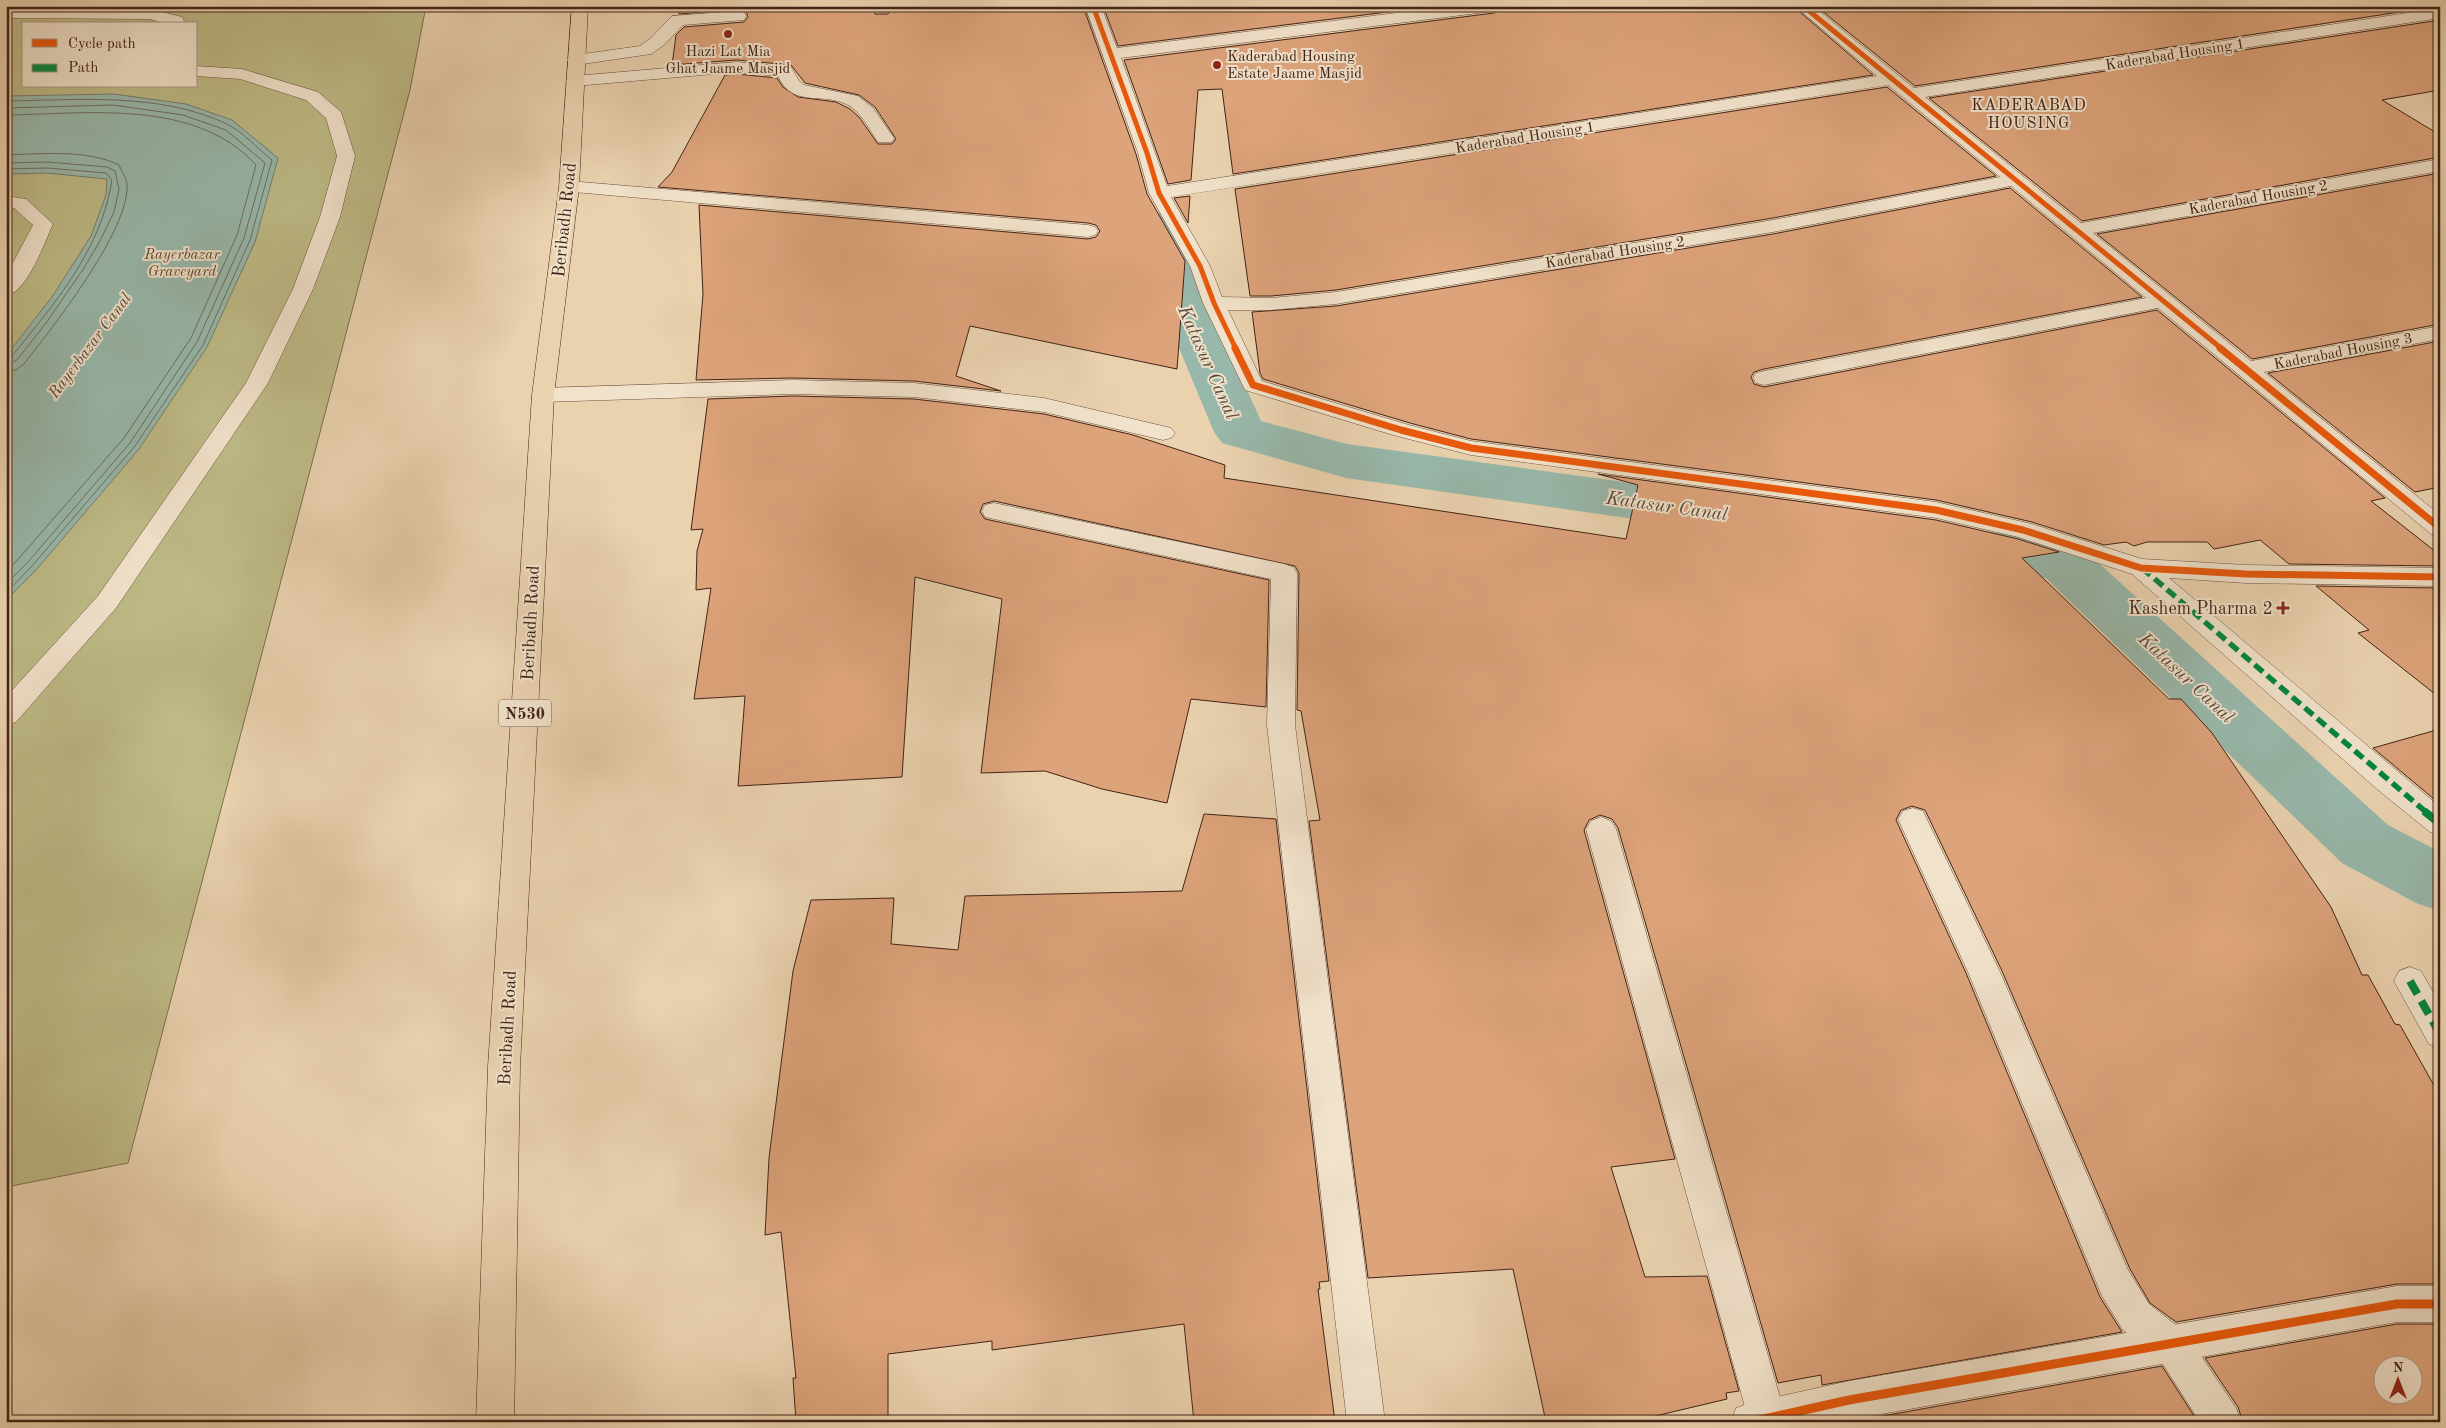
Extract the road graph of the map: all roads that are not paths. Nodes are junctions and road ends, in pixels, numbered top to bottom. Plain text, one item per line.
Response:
1 (580, 6) edge
2 (1093, 6) edge
3 (1494, 6) edge
4 (1803, 6) edge
5 (6, 13) edge
6 (2440, 13) edge
7 (738, 16) dead end
8 (176, 22) edge
9 (1111, 54) junction
10 (198, 71) edge
11 (575, 71) junction
12 (1891, 78) junction
13 (1910, 94) junction
14 (885, 138) dead end
15 (2440, 165) edge
16 (2015, 180) junction
17 (569, 187) junction
18 (1159, 193) junction
19 (6, 202) edge
20 (2076, 230) junction
21 (1088, 231) dead end
22 (6, 290) edge
23 (2163, 302) junction
24 (1214, 303) junction
25 (2440, 332) edge
26 (2246, 369) junction
27 (1764, 378) dead end
28 (543, 395) junction
29 (1164, 433) dead end
30 (994, 511) dead end
31 (2440, 528) edge
32 (2141, 568) junction
33 (2440, 577) edge
34 (6, 715) edge
35 (1913, 819) dead end
36 (2440, 824) edge
37 (1602, 829) dead end
38 (2410, 981) dead end
39 (2440, 1034) edge
40 (2440, 1304) edge
41 (2172, 1345) junction
42 (1758, 1420) edge
43 (495, 1422) edge
44 (1366, 1422) edge
45 (2222, 1422) edge

1 - 11 highway, Beribadh Road / N530
2 - 9 street
3 - 9 street
4 - 12 street
5 - 8 street
6 - 13 street, Kaderabad Housing 1
7 - 11 street
9 - 18 street
10 - 34 street
11 - 14 street
11 - 17 highway, Beribadh Road / N530
12 - 13 street
12 - 18 street, Kaderabad Housing 1
13 - 16 street
15 - 20 street, Kaderabad Housing 2
16 - 20 street
16 - 24 street, Kaderabad Housing 2
17 - 21 street
17 - 28 highway, Beribadh Road / N530
18 - 24 street
19 - 22 street
20 - 23 street
23 - 26 street
23 - 27 street
24 - 32 street
25 - 26 street, Kaderabad Housing 3
26 - 31 street
28 - 29 street
28 - 43 highway, Beribadh Road / N530
30 - 44 street
32 - 33 street
32 - 36 street
35 - 41 street
37 - 42 street
38 - 39 street
40 - 41 street
41 - 42 street
41 - 45 street

